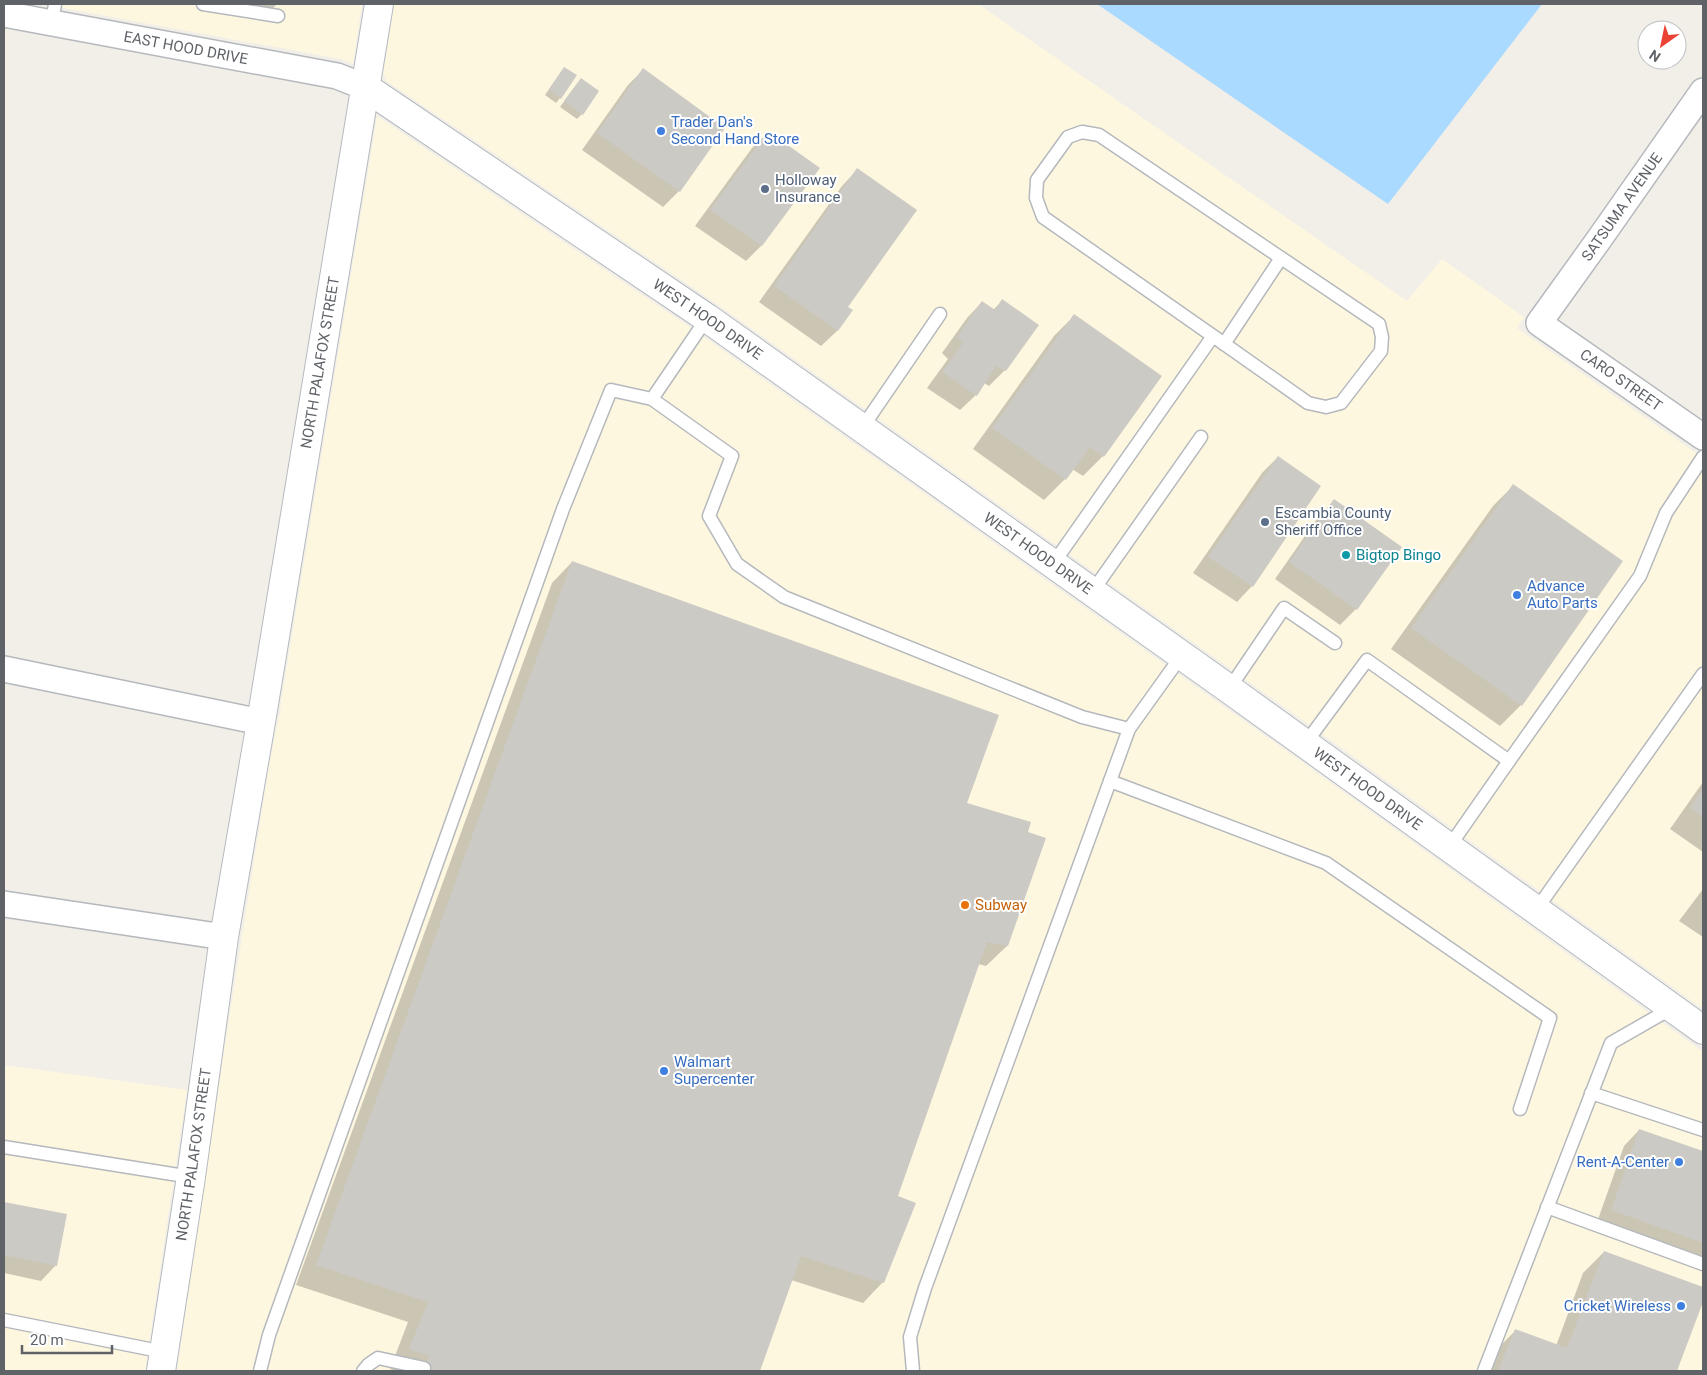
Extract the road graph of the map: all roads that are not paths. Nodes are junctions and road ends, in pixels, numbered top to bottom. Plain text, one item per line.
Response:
1 (203, 4) edge
2 (379, 4) edge
3 (54, 13) edge
4 (4, 14) edge
5 (278, 16) dead end
6 (365, 87) junction
7 (1703, 91) edge
8 (1281, 258) junction
9 (940, 314) dead end
10 (707, 318) junction
11 (1539, 322) joint
12 (1213, 336) junction
13 (1224, 344) junction
14 (652, 399) junction
15 (862, 428) junction
16 (1201, 437) dead end
17 (1703, 437) edge
18 (1703, 457) edge
19 (1053, 564) junction
20 (1092, 592) junction
21 (1335, 643) dead end
22 (1182, 655) junction
23 (4, 669) edge
24 (1703, 674) edge
25 (1229, 689) junction
26 (261, 722) junction
27 (1129, 729) junction
28 (1305, 744) junction
29 (1509, 761) junction
30 (1110, 781) junction
31 (1449, 847) junction
32 (4, 904) edge
33 (1536, 910) junction
34 (224, 938) junction
35 (1672, 1008) junction
36 (1703, 1030) edge
37 (1591, 1093) junction
38 (1520, 1109) dead end
39 (1703, 1130) edge
40 (4, 1147) edge
41 (190, 1177) junction
42 (1547, 1207) junction
43 (1703, 1264) edge
44 (4, 1320) edge
45 (162, 1362) edge
46 (424, 1368) dead end
47 (260, 1371) edge
48 (363, 1371) edge
49 (913, 1371) edge
50 (1484, 1371) edge

1 - 5 lane
2 - 6 street, NORTH PALAFOX STREET
3 - 4 street, EAST HOOD DRIVE
3 - 6 street, EAST HOOD DRIVE
6 - 10 street, WEST HOOD DRIVE
6 - 26 street, NORTH PALAFOX STREET
7 - 11 street, SATSUMA AVENUE
8 - 12 lane
8 - 13 lane
8 - 13 lane
9 - 15 lane
10 - 14 lane
10 - 15 street, WEST HOOD DRIVE
11 - 17 street, CARO STREET
12 - 13 lane
12 - 19 lane
14 - 27 lane
14 - 47 lane
15 - 19 street, WEST HOOD DRIVE
16 - 20 lane
18 - 29 lane
19 - 20 street, WEST HOOD DRIVE
20 - 22 street, WEST HOOD DRIVE
21 - 25 lane
22 - 25 street, WEST HOOD DRIVE
22 - 27 lane
23 - 26 street
24 - 33 lane
25 - 28 street, WEST HOOD DRIVE
26 - 34 street, NORTH PALAFOX STREET
27 - 30 lane
28 - 29 lane
28 - 31 street, WEST HOOD DRIVE
29 - 31 lane
30 - 38 lane
30 - 49 lane
31 - 33 street, WEST HOOD DRIVE
32 - 34 street
33 - 35 street, WEST HOOD DRIVE
34 - 41 street, NORTH PALAFOX STREET
35 - 36 street, WEST HOOD DRIVE
35 - 37 lane
37 - 39 lane
37 - 42 lane
40 - 41 lane
41 - 45 street, NORTH PALAFOX STREET
42 - 43 lane
42 - 50 lane
44 - 45 lane
46 - 48 lane

